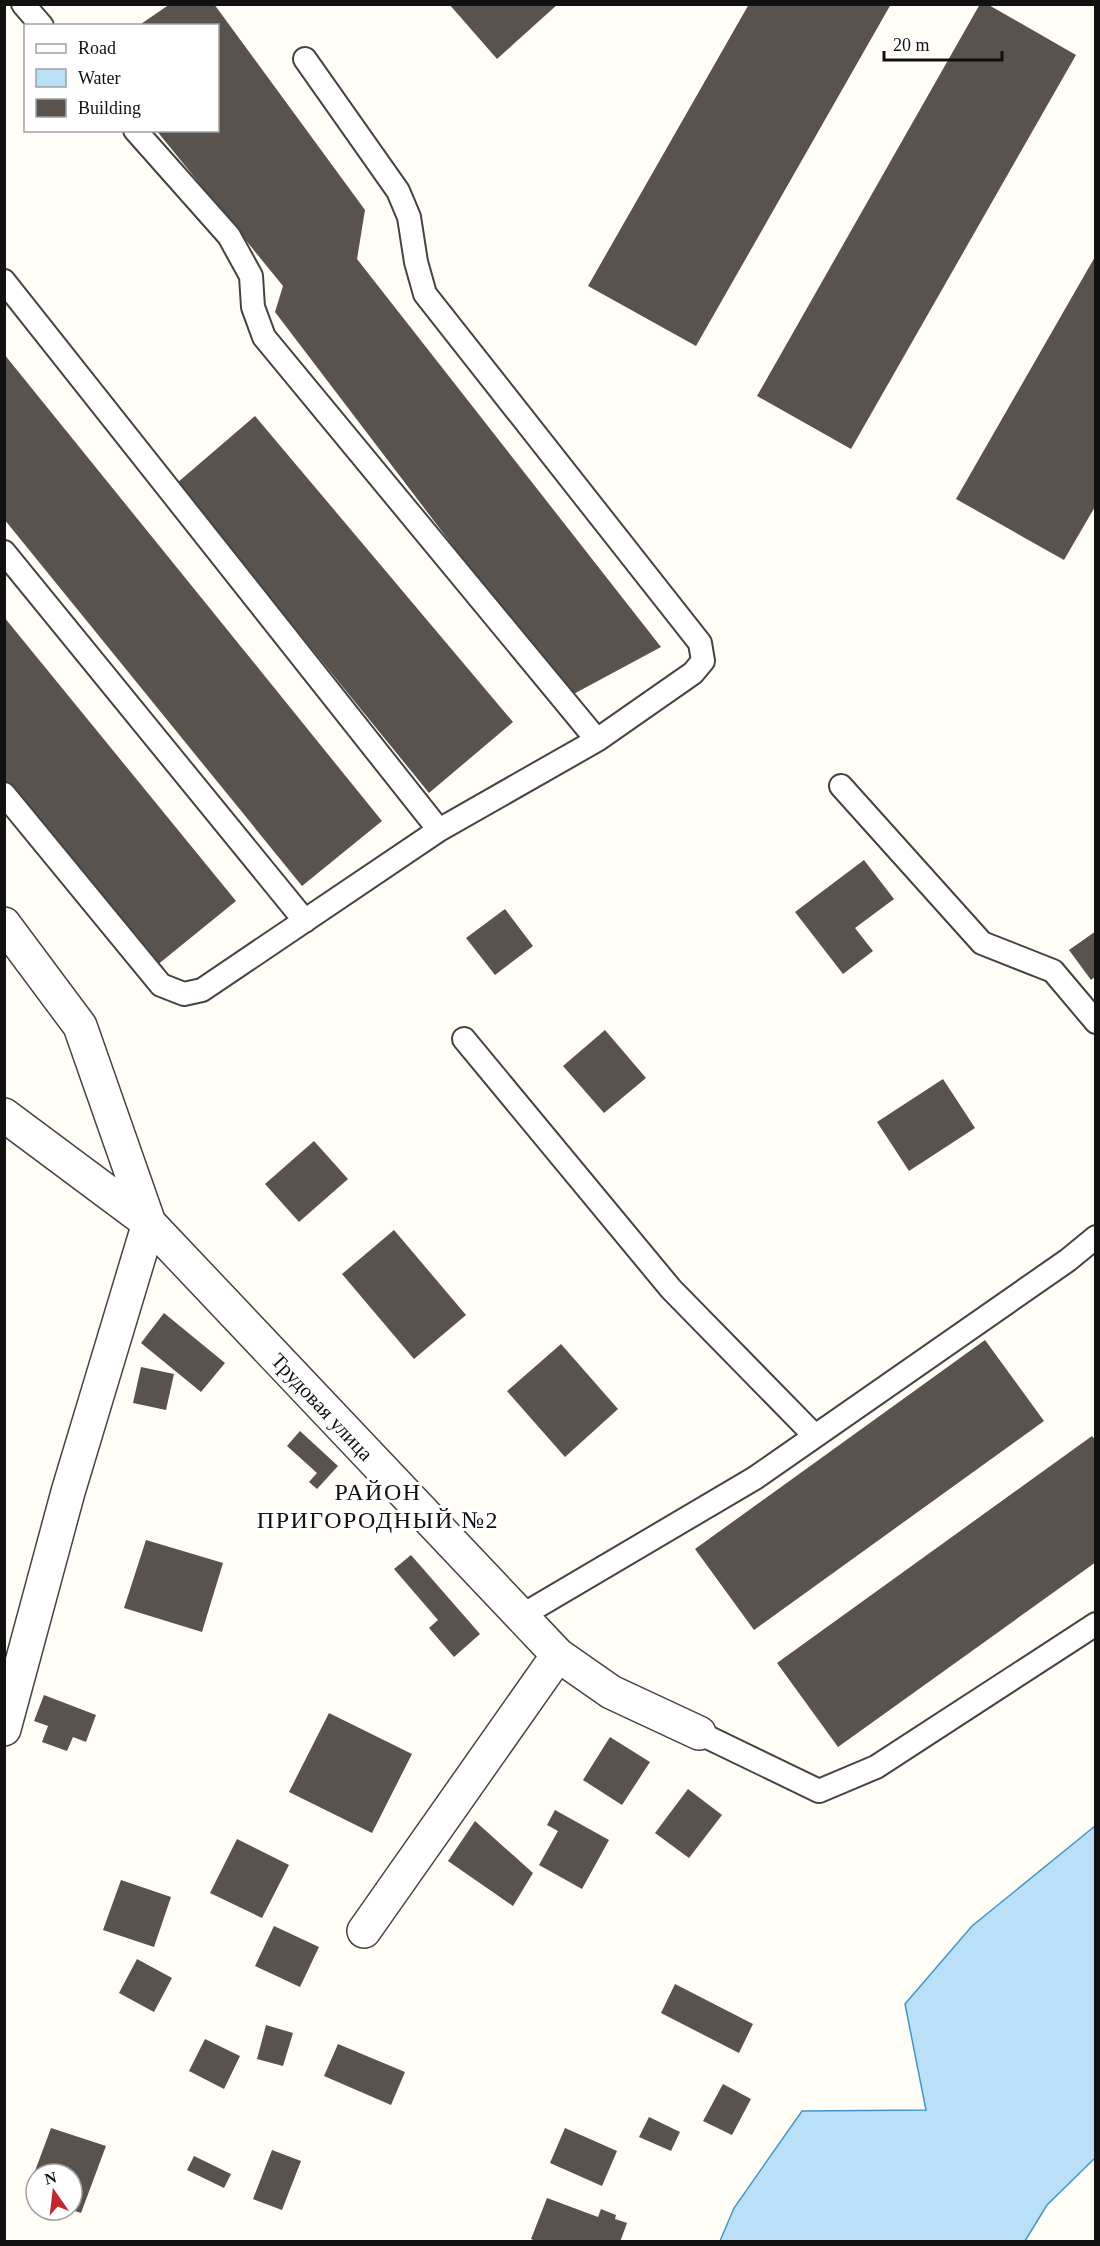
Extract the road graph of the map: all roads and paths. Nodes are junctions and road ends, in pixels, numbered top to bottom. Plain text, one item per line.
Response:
1 (23, 4) edge
2 (40, 24) edge
3 (305, 59) dead end
4 (137, 132) edge
5 (4, 281) edge
6 (4, 552) edge
7 (597, 740) junction
8 (841, 786) dead end
9 (4, 794) edge
10 (438, 830) junction
11 (306, 921) junction
12 (4, 924) edge
13 (1095, 1022) edge
14 (464, 1039) dead end
15 (4, 1115) edge
16 (149, 1223) junction
17 (1095, 1237) edge
18 (815, 1436) junction
19 (521, 1616) junction
20 (1095, 1624) edge
21 (558, 1655) junction
22 (4, 1729) edge
23 (699, 1733) joint
24 (364, 1931) dead end

1 - 2 lane
3 - 7 lane
4 - 7 lane
5 - 10 lane
6 - 11 lane
7 - 10 lane
8 - 13 lane
9 - 11 lane
10 - 11 lane
12 - 16 street, Трудовая улица
14 - 18 lane
15 - 16 street, Трудовая улица
16 - 19 street, Трудовая улица
16 - 22 street
17 - 18 lane
18 - 19 lane
19 - 21 street, Трудовая улица
20 - 23 lane
21 - 23 street, Трудовая улица
21 - 24 street

